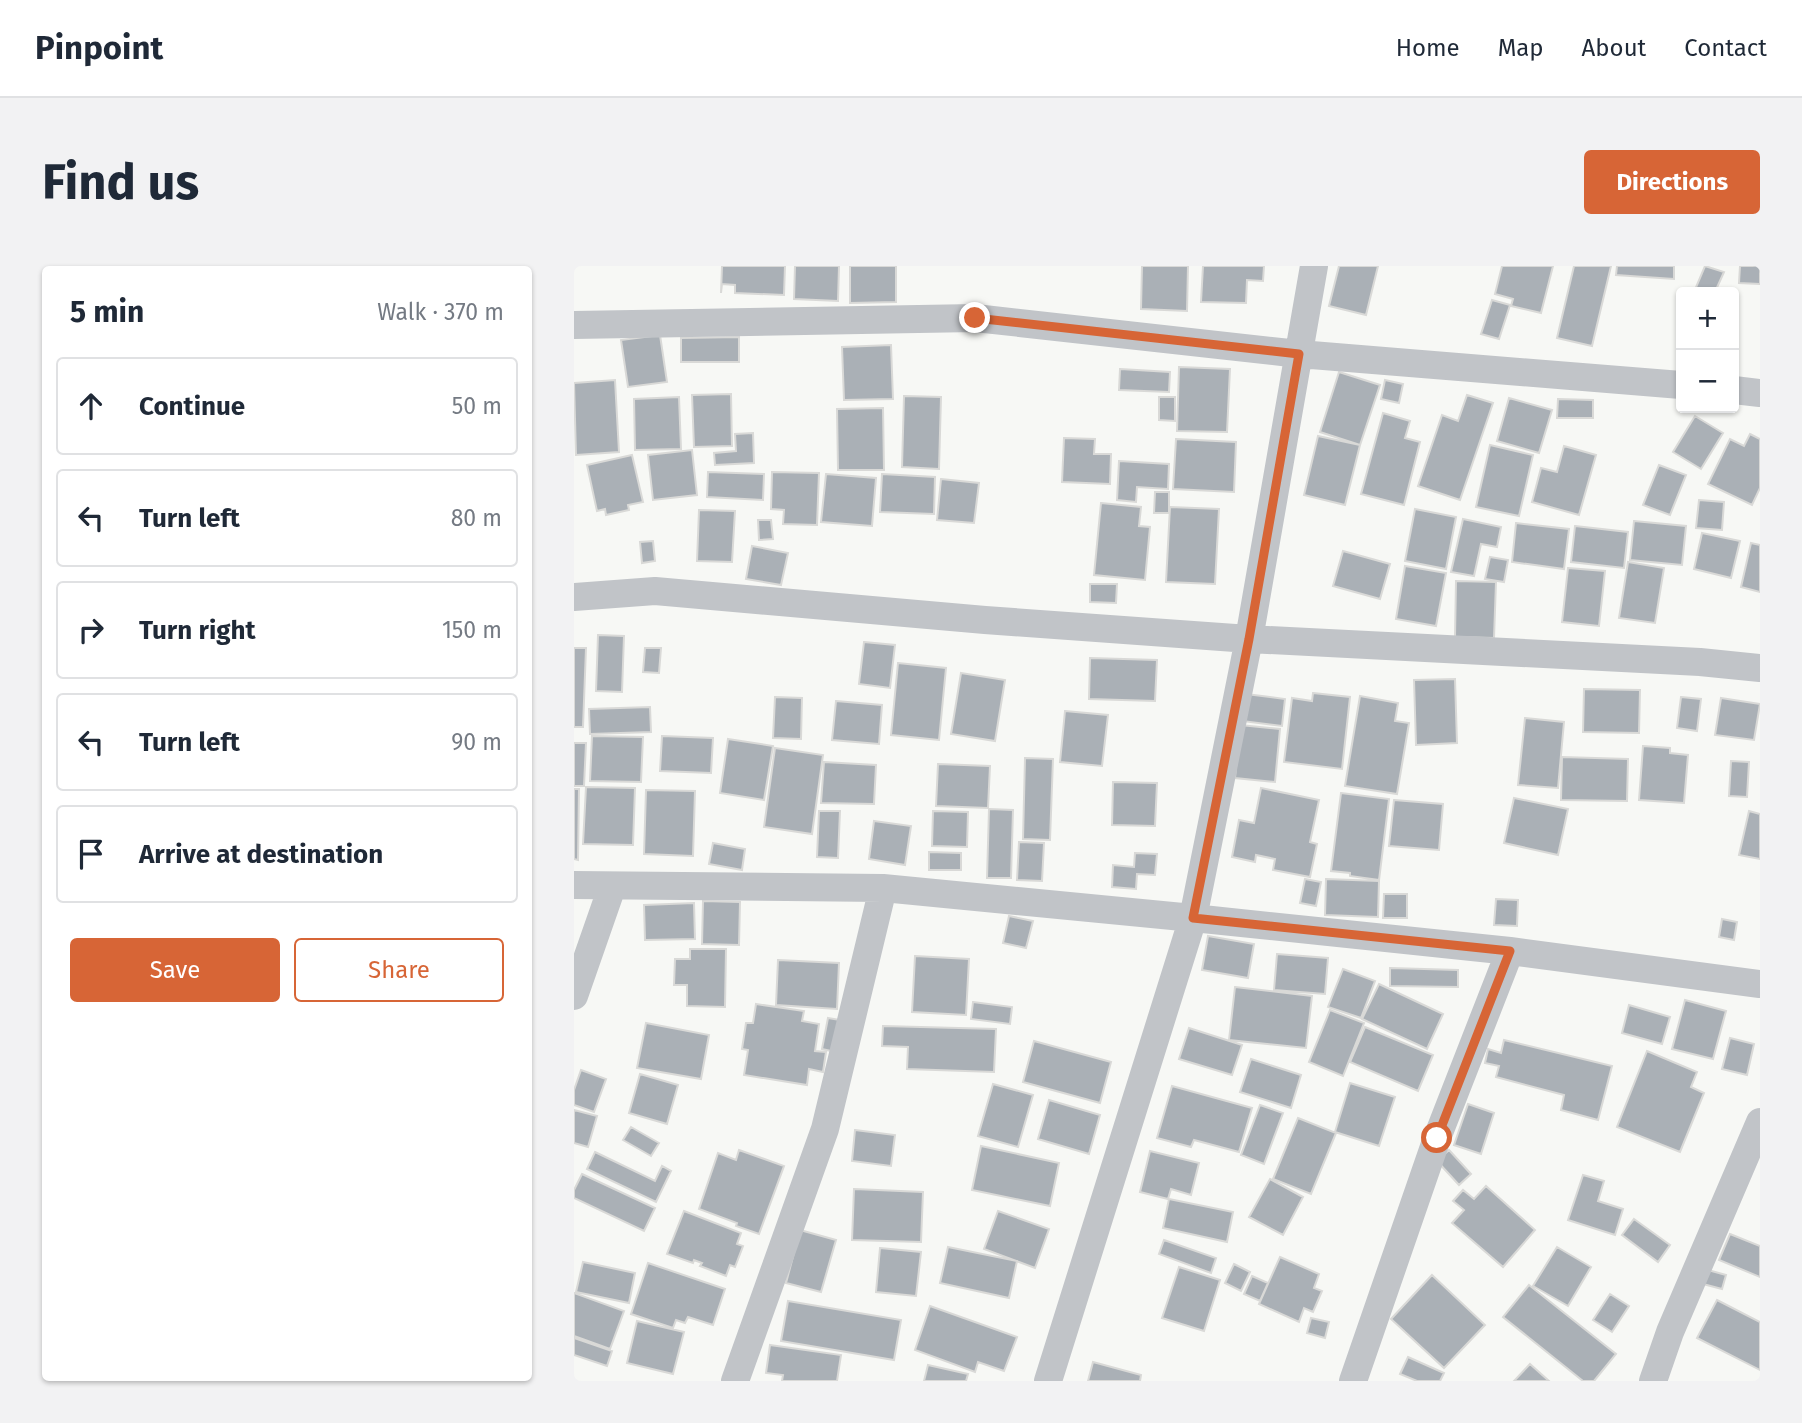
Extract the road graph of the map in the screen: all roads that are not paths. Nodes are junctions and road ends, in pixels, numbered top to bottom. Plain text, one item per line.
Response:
1 (1314, 266) edge
2 (574, 326) edge
3 (1299, 354) junction
4 (1676, 385) edge
5 (1739, 391) edge
6 (1760, 393) edge
7 (574, 597) edge
8 (1249, 639) junction
9 (1760, 668) edge
10 (574, 885) edge
11 (612, 887) junction
12 (883, 888) junction
13 (1193, 918) junction
14 (1510, 951) junction
15 (1760, 984) edge
16 (574, 996) edge
17 (1760, 1122) edge
18 (735, 1381) edge
19 (1048, 1381) edge
20 (1353, 1381) edge
21 (1653, 1381) edge

1 - 3 street
2 - 3 street
3 - 4 street
3 - 8 street
5 - 6 street
7 - 8 street
8 - 9 street
8 - 13 street
10 - 11 street
11 - 12 street
11 - 16 street
12 - 13 street
12 - 18 street
13 - 14 street
13 - 19 street
14 - 15 street
14 - 20 street
17 - 21 street

